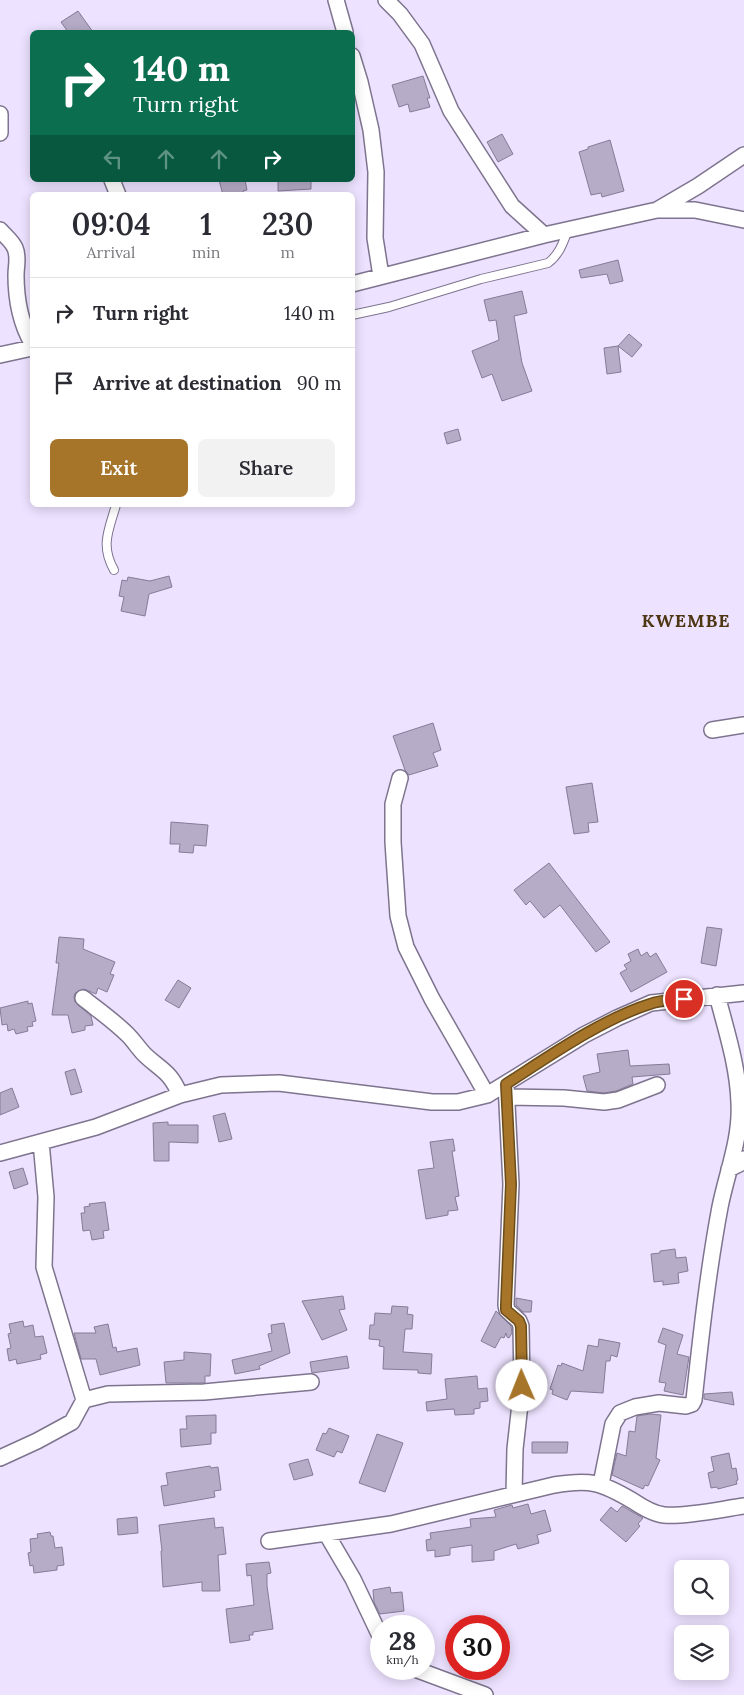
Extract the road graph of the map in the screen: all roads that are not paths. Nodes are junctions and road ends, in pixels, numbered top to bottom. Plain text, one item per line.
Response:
1 (336, 0) edge
2 (386, 0) edge
3 (344, 30) edge
4 (356, 79) edge
5 (0, 114) edge
6 (0, 133) edge
7 (744, 155) edge
8 (657, 210) junction
9 (744, 220) edge
10 (0, 230) edge
11 (568, 230) junction
12 (544, 236) junction
13 (381, 276) junction
14 (355, 283) edge
15 (355, 314) edge
16 (30, 339) edge
17 (30, 348) edge
18 (0, 355) edge
19 (115, 507) edge
20 (114, 570) dead end
21 (744, 725) edge
22 (712, 730) dead end
23 (400, 778) dead end
24 (744, 993) edge
25 (717, 995) junction
26 (83, 998) dead end
27 (657, 1085) dead end
28 (507, 1090) junction
29 (180, 1095) junction
30 (487, 1095) junction
31 (41, 1142) junction
32 (0, 1153) edge
33 (744, 1159) edge
34 (729, 1169) junction
35 (311, 1382) dead end
36 (84, 1400) junction
37 (0, 1458) edge
38 (602, 1484) junction
39 (514, 1494) junction
40 (744, 1506) edge
41 (326, 1533) junction
42 (269, 1541) dead end
43 (370, 1615) edge
44 (435, 1676) edge
45 (485, 1695) edge

1 - 3 street
2 - 12 street
4 - 13 street
5 - 6 street
7 - 8 street
8 - 9 street
8 - 11 street
10 - 16 street
11 - 12 street
11 - 15 lane
12 - 13 street
13 - 14 street
17 - 18 street
19 - 20 lane
21 - 22 street
23 - 30 street
24 - 25 street
25 - 28 street
25 - 34 street
26 - 29 street
27 - 28 street
28 - 30 street
28 - 39 street
29 - 30 street
29 - 31 street
31 - 32 street
31 - 36 street
33 - 34 street
34 - 38 street
35 - 36 street
36 - 37 street
38 - 39 street
38 - 40 street
39 - 41 street
41 - 42 street
41 - 43 street
44 - 45 street

